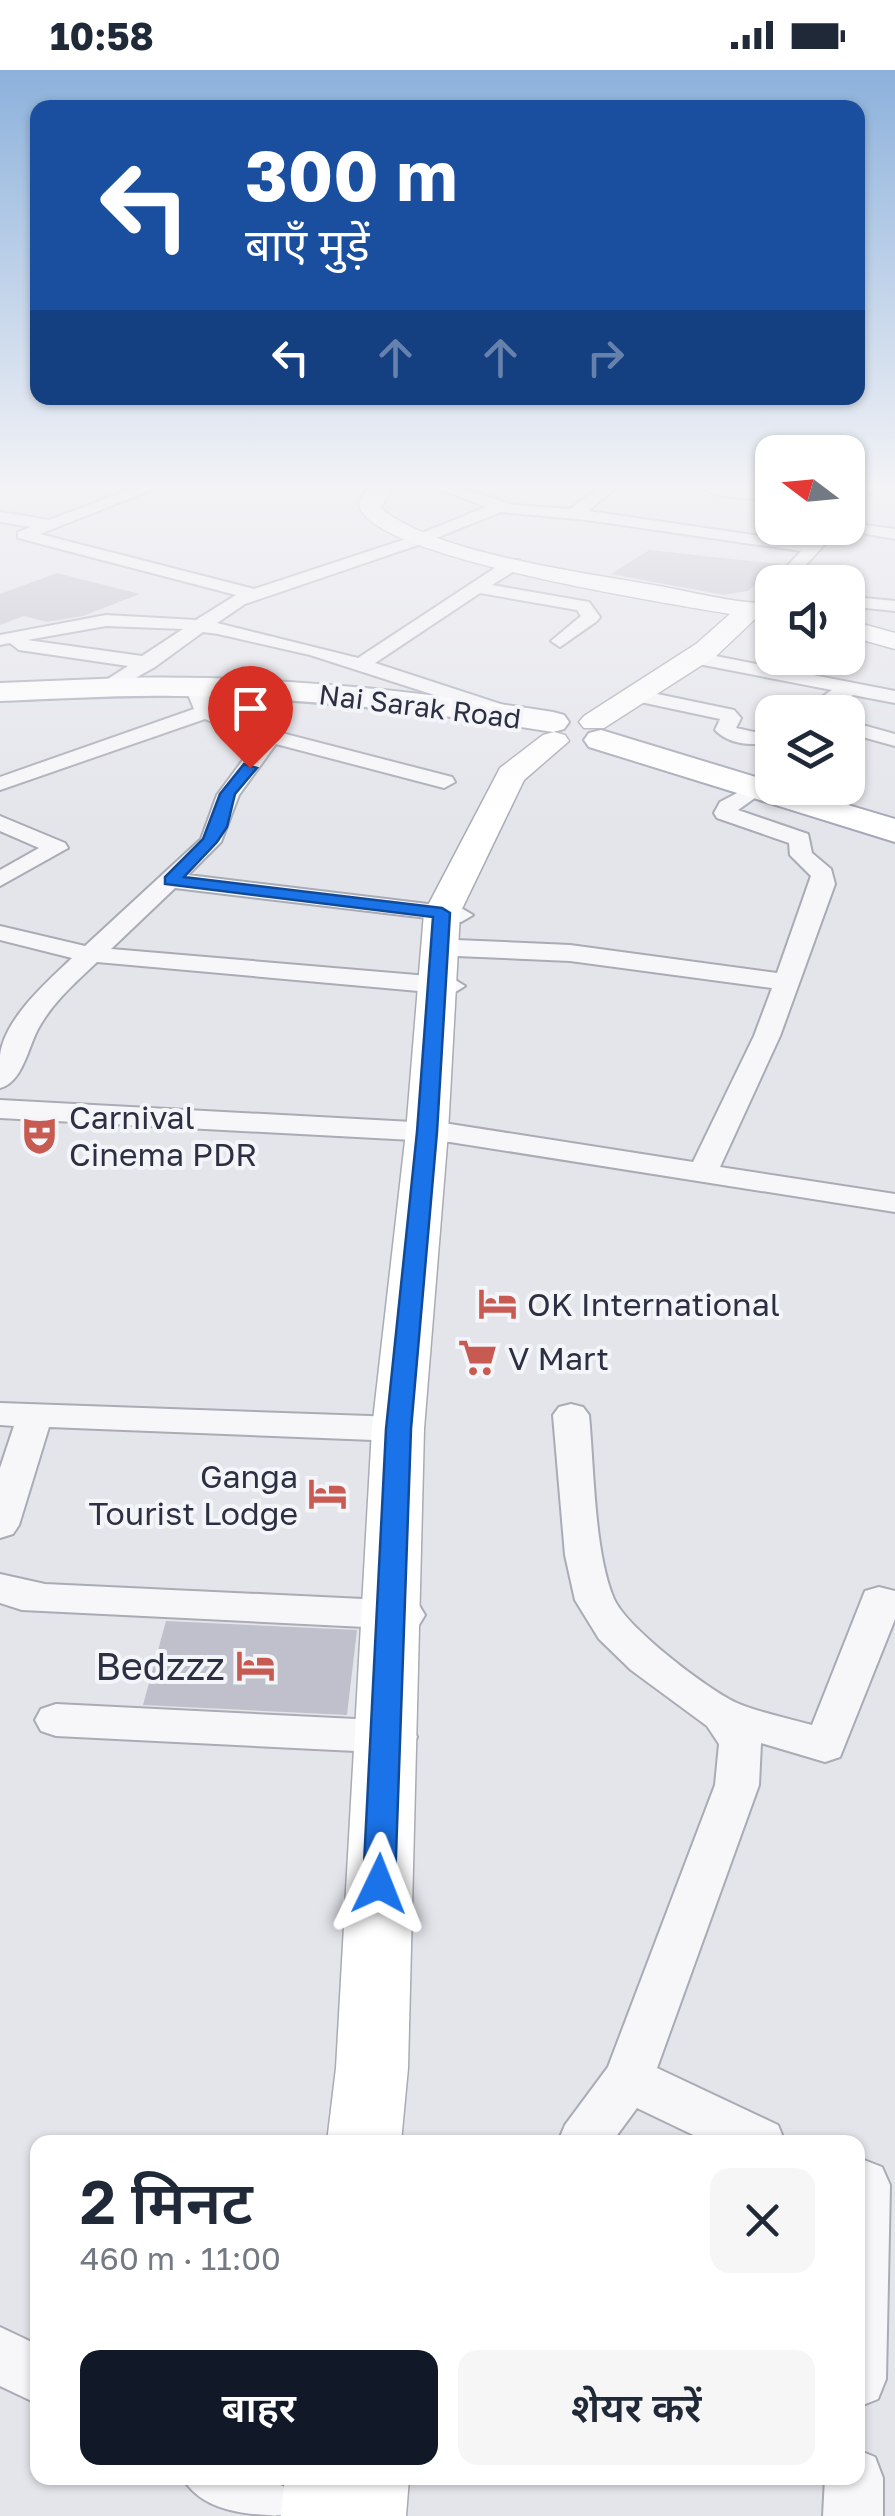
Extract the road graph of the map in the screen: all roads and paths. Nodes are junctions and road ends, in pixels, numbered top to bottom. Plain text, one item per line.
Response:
1 (251, 597) edge
2 (464, 597) edge
3 (531, 597) edge
4 (594, 597) edge
5 (702, 597) edge
6 (147, 603) dead end
7 (865, 603) edge
8 (755, 605) edge
9 (582, 606) junction
10 (895, 606) edge
11 (755, 612) edge
12 (135, 621) junction
13 (198, 626) junction
14 (865, 633) edge
15 (0, 641) edge
16 (560, 641) dead end
17 (895, 641) edge
18 (695, 658) junction
19 (148, 663) junction
20 (360, 665) junction
21 (107, 688) junction
22 (848, 688) junction
23 (0, 692) edge
24 (837, 695) edge
25 (895, 698) edge
26 (200, 699) junction
27 (0, 706) edge
28 (567, 728) junction
29 (865, 732) edge
30 (264, 734) junction
31 (755, 738) edge
32 (895, 740) edge
33 (444, 782) dead end
34 (0, 784) edge
35 (755, 787) edge
36 (755, 790) edge
37 (812, 805) edge
38 (0, 823) edge
39 (895, 831) edge
40 (0, 879) edge
41 (171, 880) junction
42 (0, 933) edge
43 (449, 949) junction
44 (87, 954) junction
45 (786, 982) junction
46 (10, 1037) edge
47 (0, 1080) edge
48 (0, 1109) edge
49 (438, 1133) junction
50 (702, 1174) junction
51 (895, 1203) edge
52 (18, 1414) edge
53 (571, 1414) dead end
54 (398, 1429) junction
55 (2, 1509) edge
56 (0, 1588) edge
57 (895, 1605) edge
58 (402, 1615) junction
59 (722, 1715) junction
60 (56, 1720) dead end
61 (398, 1737) junction
62 (628, 2079) junction
63 (365, 2135) edge
64 (396, 2135) edge
65 (588, 2135) edge
66 (745, 2135) edge
67 (872, 2188) edge
68 (865, 2284) edge
69 (0, 2355) edge
70 (30, 2372) edge
71 (224, 2485) edge
72 (327, 2485) edge
73 (366, 2485) edge
74 (854, 2485) edge
75 (278, 2516) edge
76 (324, 2516) edge
77 (363, 2516) edge
78 (853, 2516) edge

1 - 13 street
2 - 20 street
3 - 9 street
4 - 9 street
5 - 8 street
6 - 12 street
7 - 10 street
9 - 16 street
11 - 18 street
12 - 13 street
12 - 15 street
13 - 19 street
13 - 20 street
14 - 17 street
15 - 19 street
18 - 22 street
18 - 28 street
19 - 21 street
20 - 28 street
21 - 23 main road, Nai Sarak Road
21 - 26 main road, Nai Sarak Road
22 - 24 street
22 - 25 street
26 - 27 main road, Nai Sarak Road
26 - 28 main road, Nai Sarak Road
26 - 30 street
26 - 34 street
28 - 31 street
28 - 35 main road, Nai Sarak Road
28 - 43 street
29 - 32 street
30 - 33 street
30 - 41 street
36 - 45 street
37 - 39 main road, Nai Sarak Road
38 - 40 street
41 - 43 street
41 - 44 street
42 - 44 street
43 - 44 street
43 - 45 street
43 - 49 street
44 - 46 street
45 - 50 street
46 - 47 street
48 - 49 street
49 - 50 street
49 - 54 street
49 - 58 street
50 - 51 street
52 - 54 street
52 - 55 street
53 - 59 street
54 - 58 street
56 - 58 street
57 - 59 street
58 - 61 street
59 - 62 street
60 - 61 street
61 - 63 street
61 - 64 street
62 - 65 street
62 - 66 street
67 - 68 street
69 - 70 street
71 - 75 street
72 - 76 street
73 - 77 street
74 - 78 street

